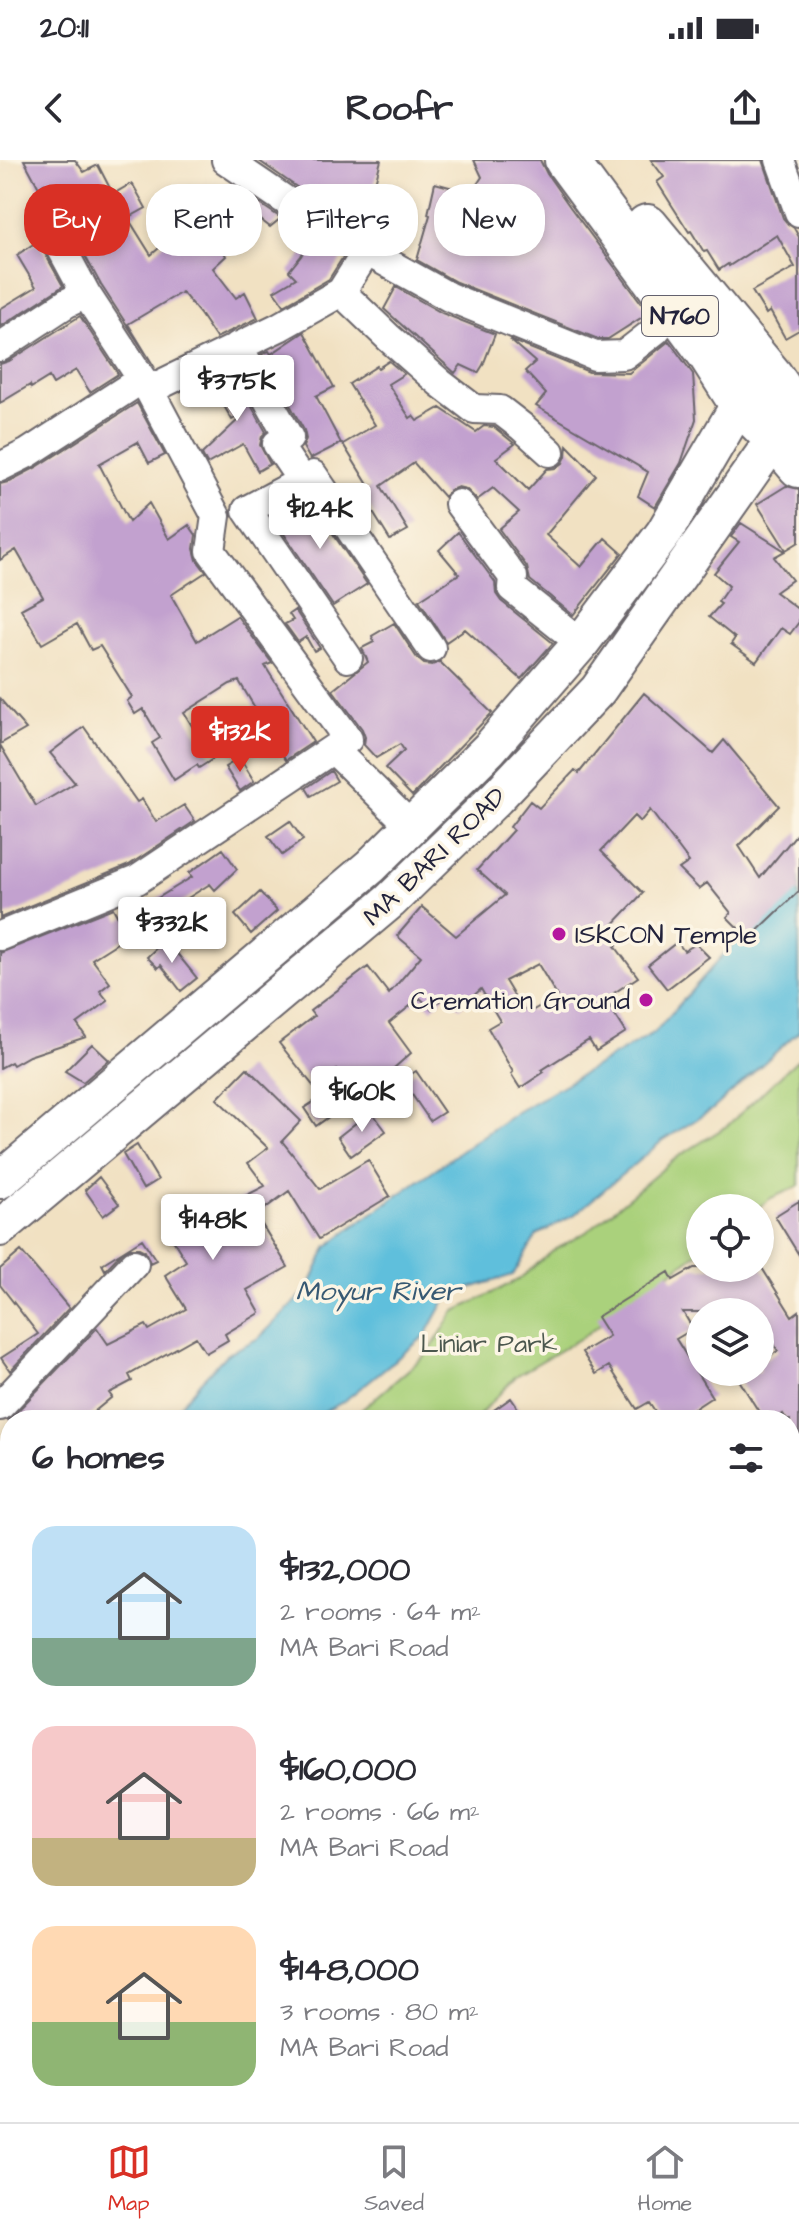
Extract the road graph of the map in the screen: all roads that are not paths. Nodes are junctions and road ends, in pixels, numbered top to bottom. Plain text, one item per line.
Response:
1 (226, 160) edge
2 (566, 160) edge
3 (593, 160) edge
4 (780, 160) edge
5 (278, 195) edge
6 (799, 212) edge
7 (66, 256) edge
8 (364, 256) edge
9 (376, 256) edge
10 (341, 292) junction
11 (86, 294) junction
12 (674, 308) junction
13 (238, 346) junction
14 (0, 347) edge
15 (709, 354) junction
16 (772, 377) junction
17 (145, 384) junction
18 (740, 403) junction
19 (793, 435) edge
20 (550, 452) dead end
21 (0, 467) edge
22 (700, 473) junction
23 (302, 481) junction
24 (459, 504) dead end
25 (581, 643) junction
26 (431, 648) dead end
27 (348, 658) dead end
28 (333, 749) junction
29 (411, 826) junction
30 (0, 936) edge
31 (0, 1180) edge
32 (0, 1228) edge
33 (134, 1264) dead end
34 (0, 1406) edge

1 - 5 street
2 - 12 highway, N760
3 - 16 highway, N760
4 - 6 street
7 - 11 street
8 - 10 street
9 - 12 street
10 - 13 street
10 - 20 street
11 - 14 street
11 - 17 street
12 - 15 highway, N760
13 - 17 street
13 - 23 street
15 - 18 highway, N760
15 - 22 main road
16 - 18 main road, MA BARI ROAD
16 - 19 highway, N760
17 - 21 street
17 - 28 street
18 - 19 highway, N760
18 - 22 main road, MA BARI ROAD
19 - 32 main road, MA BARI ROAD
22 - 25 main road, MA BARI ROAD
23 - 26 street
23 - 27 street
24 - 25 street
25 - 29 main road, MA BARI ROAD
28 - 29 street
28 - 30 street
29 - 31 main road, MA BARI ROAD
33 - 34 street

